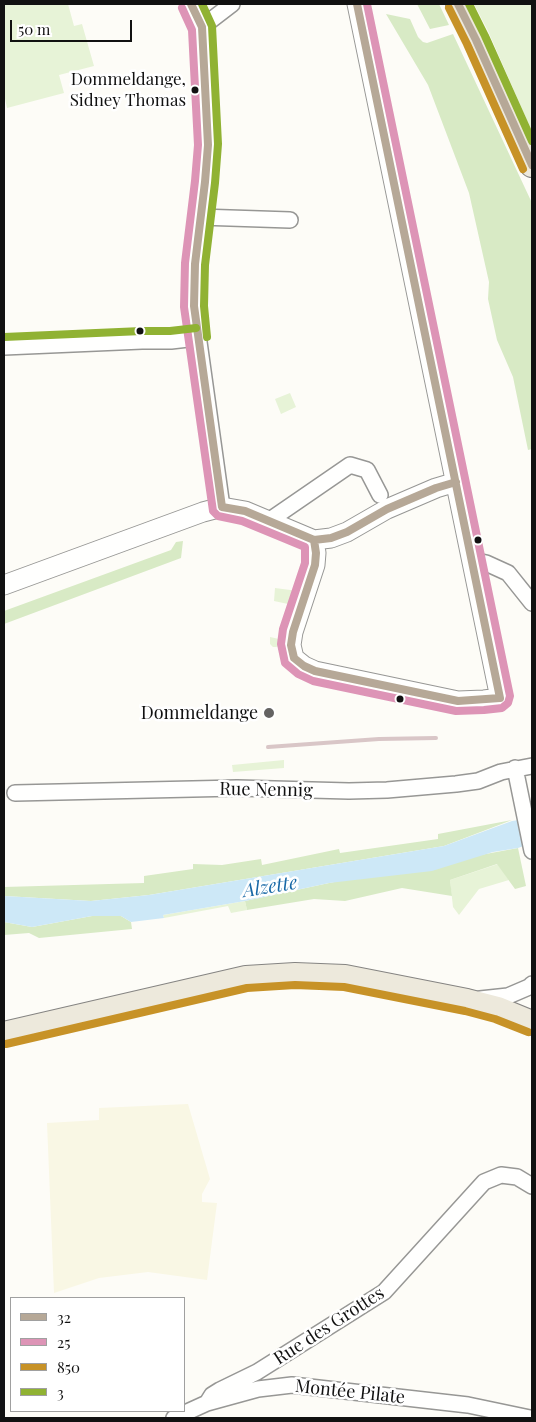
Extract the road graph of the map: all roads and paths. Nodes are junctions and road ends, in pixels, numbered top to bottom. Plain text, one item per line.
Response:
1 (191, 4) edge
2 (232, 4) edge
3 (357, 4) edge
4 (458, 4) edge
5 (202, 27) junction
6 (532, 165) edge
7 (200, 217) junction
8 (290, 220) dead end
9 (197, 338) junction
10 (4, 347) edge
11 (456, 482) junction
12 (380, 495) dead end
13 (222, 507) junction
14 (270, 520) junction
15 (314, 540) junction
16 (472, 560) junction
17 (4, 585) edge
18 (532, 603) edge
19 (532, 766) edge
20 (515, 768) junction
21 (15, 793) dead end
22 (532, 851) edge
23 (532, 984) edge
24 (467, 1001) junction
25 (532, 1023) edge
26 (4, 1034) edge
27 (532, 1186) edge
28 (207, 1403) junction
29 (174, 1418) edge
30 (530, 1418) edge

1 - 5 street
2 - 5 street
3 - 11 street
4 - 6 main road
5 - 7 street
7 - 8 street
7 - 9 street
9 - 10 street
9 - 13 street
11 - 15 street
11 - 16 street
12 - 14 street
13 - 14 street
13 - 17 street
14 - 15 street
15 - 16 street
16 - 18 street
19 - 20 street, Rue Nennig
20 - 21 street, Rue Nennig
20 - 22 street
23 - 24 street
24 - 25 main road
24 - 26 main road
27 - 28 street, Rue des Grottes
28 - 29 street, Montée Pilate
28 - 30 street, Montée Pilate

